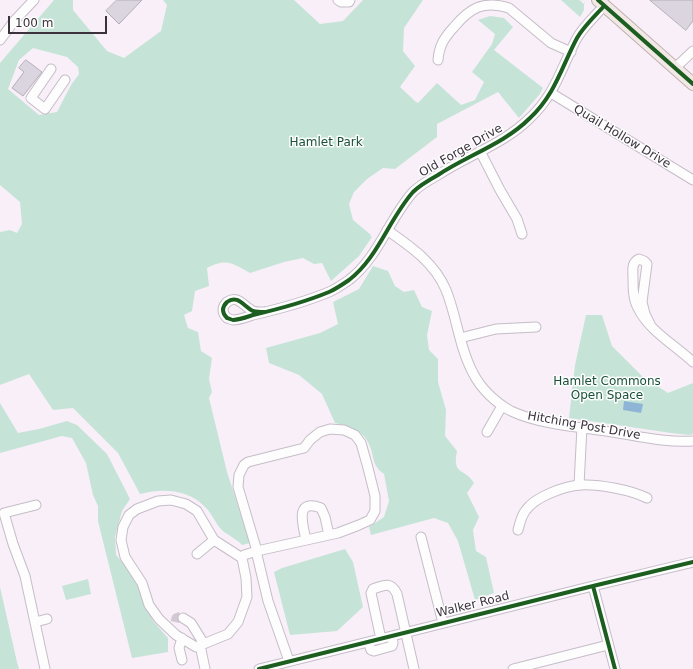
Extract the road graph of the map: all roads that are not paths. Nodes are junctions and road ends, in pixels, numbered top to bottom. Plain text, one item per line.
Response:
1 (34, 0) edge
2 (338, 0) edge
3 (350, 0) edge
4 (601, 3) edge
5 (2, 33) edge
6 (693, 51) edge
7 (571, 52) junction
8 (438, 60) dead end
9 (675, 68) junction
10 (51, 69) dead end
11 (65, 80) dead end
12 (693, 84) edge
13 (551, 93) junction
14 (480, 151) junction
15 (693, 180) edge
16 (387, 230) junction
17 (522, 234) dead end
18 (265, 312) dead end
19 (650, 324) junction
20 (536, 327) dead end
21 (460, 338) junction
22 (693, 362) edge
23 (502, 406) junction
24 (582, 427) junction
25 (487, 432) dead end
26 (693, 441) edge
27 (579, 485) junction
28 (647, 498) dead end
29 (36, 505) dead end
30 (518, 530) dead end
31 (329, 535) junction
32 (421, 537) dead end
33 (214, 540) junction
34 (306, 540) junction
35 (257, 551) junction
36 (196, 554) dead end
37 (242, 558) junction
38 (693, 562) edge
39 (593, 586) junction
40 (47, 619) dead end
41 (35, 622) junction
42 (443, 623) junction
43 (173, 632) junction
44 (406, 632) junction
45 (392, 636) junction
46 (182, 638) junction
47 (381, 639) junction
48 (368, 642) junction
49 (608, 645) junction
50 (203, 648) junction
51 (182, 660) dead end
52 (289, 661) junction
53 (45, 669) edge
54 (205, 669) edge
55 (209, 669) edge
56 (259, 669) edge
57 (414, 669) edge
58 (513, 669) edge
59 (614, 669) edge

1 - 5 street
2 - 3 street
4 - 7 street, Old Forge Drive
4 - 9 main road
6 - 9 street
7 - 8 street
7 - 13 street, Old Forge Drive
9 - 12 main road
10 - 11 street
13 - 14 street, Old Forge Drive
13 - 15 street, Quail Hollow Drive
14 - 16 street, Old Forge Drive
14 - 17 street
16 - 18 street, Old Forge Drive
16 - 21 street, Hitching Post Drive
19 - 19 street
19 - 22 street
20 - 21 street
21 - 23 street, Hitching Post Drive
23 - 24 street, Hitching Post Drive
23 - 25 street
24 - 26 street, Hitching Post Drive
24 - 27 street
27 - 28 street
27 - 30 street
29 - 41 street
31 - 34 street
31 - 34 street
31 - 35 street
32 - 42 street
33 - 36 street
33 - 37 street
33 - 43 street
34 - 35 street
35 - 37 street
35 - 52 street
37 - 50 street
38 - 39 street, Walker Road
39 - 42 street, Walker Road
39 - 49 street
40 - 41 street
41 - 53 street
42 - 44 street, Walker Road
43 - 46 street
43 - 50 street
44 - 45 street, Walker Road
44 - 47 street
44 - 57 street
45 - 47 street, Walker Road
45 - 48 street
46 - 50 street
46 - 51 street
47 - 48 street, Walker Road
48 - 52 street, Walker Road
49 - 58 street
49 - 59 street
50 - 54 street
50 - 55 street
52 - 56 street, Walker Road

